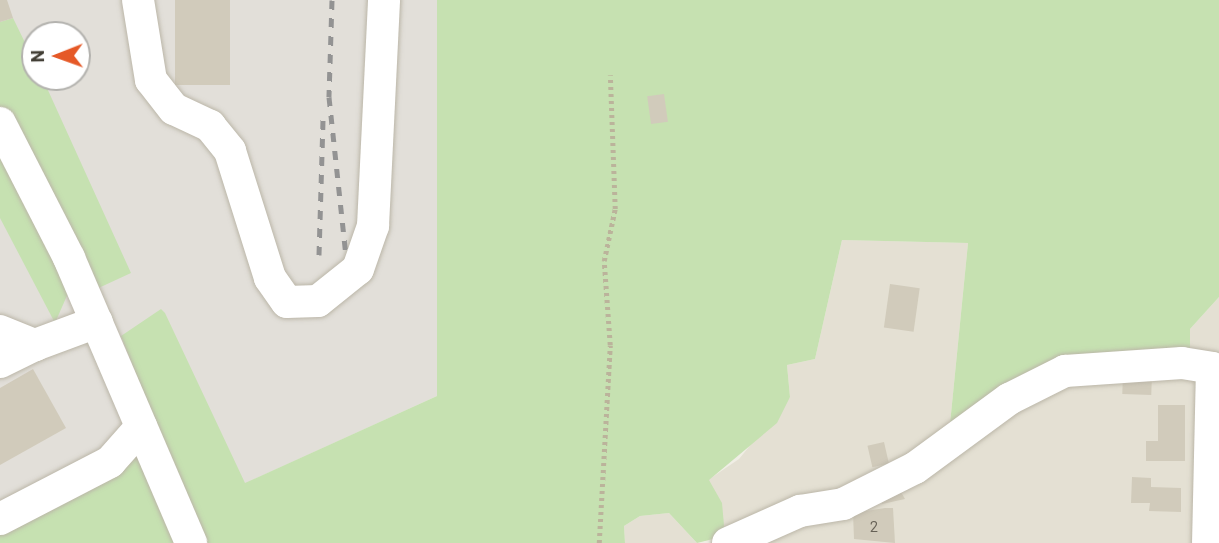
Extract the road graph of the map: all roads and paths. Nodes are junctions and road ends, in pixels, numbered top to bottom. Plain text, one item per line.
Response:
1 (138, 0) edge
2 (384, 0) edge
3 (610, 75) dead end
4 (0, 124) edge
5 (97, 322) junction
6 (0, 331) edge
7 (35, 345) junction
8 (0, 362) edge
9 (141, 427) junction
10 (0, 519) edge
11 (191, 543) edge
12 (599, 543) edge
13 (728, 543) edge
14 (1208, 543) edge

1 - 2 street
3 - 12 path
4 - 5 street
5 - 7 street
5 - 9 street
6 - 7 street
7 - 8 street
9 - 10 street
9 - 11 street
13 - 14 street

